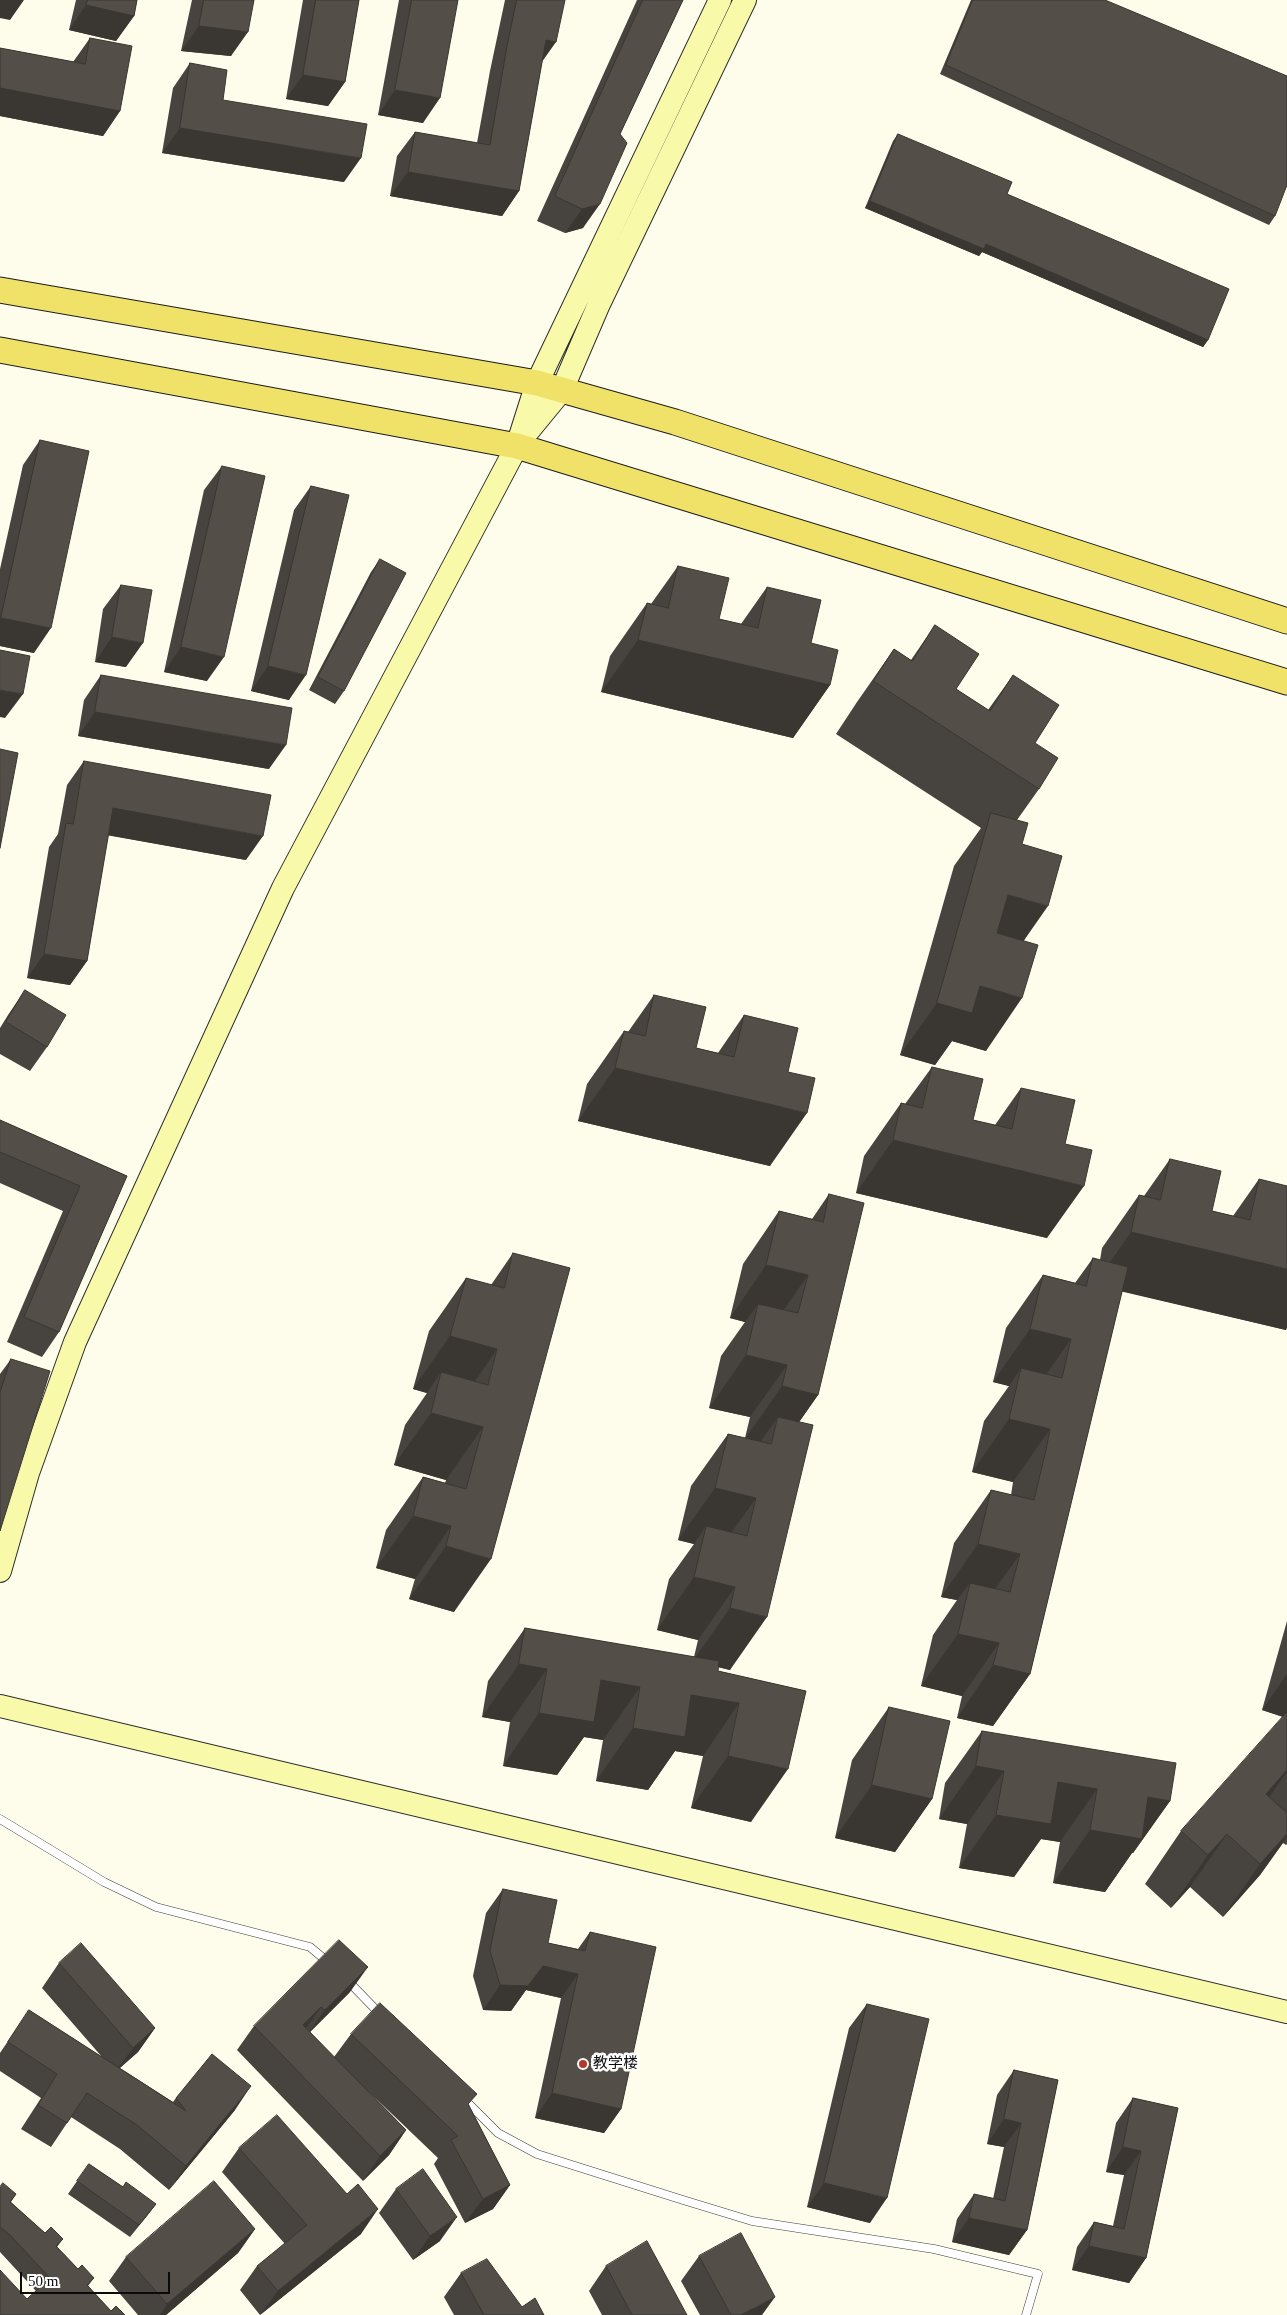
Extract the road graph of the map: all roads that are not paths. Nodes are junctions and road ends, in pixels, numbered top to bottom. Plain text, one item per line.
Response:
1 (720, 0) edge
2 (745, 0) edge
3 (0, 290) edge
4 (0, 350) edge
5 (537, 383) junction
6 (562, 390) junction
7 (516, 446) junction
8 (1287, 621) edge
9 (1287, 682) edge
10 (0, 1571) edge
11 (0, 1706) edge
12 (0, 1819) edge
13 (336, 1970) edge
14 (344, 1977) edge
15 (1287, 2012) edge
16 (386, 2019) edge
17 (456, 2090) edge
18 (1026, 2315) edge

1 - 5 street
2 - 6 street
3 - 5 main road
4 - 7 main road
5 - 6 main road
5 - 7 street
6 - 7 street
6 - 8 main road
7 - 9 main road
7 - 10 street
11 - 15 street
12 - 13 lane
14 - 16 lane
17 - 18 lane

